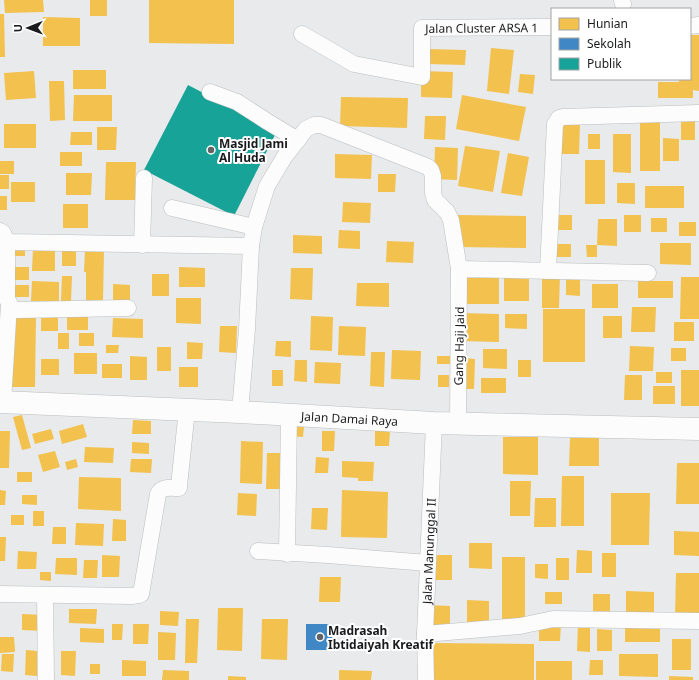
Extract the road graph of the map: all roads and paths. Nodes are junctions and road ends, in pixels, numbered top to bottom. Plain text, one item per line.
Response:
1 (551, 27) edge
2 (302, 34) dead end
3 (210, 92) dead end
4 (699, 113) edge
5 (298, 140) junction
6 (144, 178) dead end
7 (172, 208) dead end
8 (254, 227) junction
9 (4, 236) edge
10 (142, 245) junction
11 (251, 246) junction
12 (459, 269) junction
13 (548, 271) junction
14 (648, 273) dead end
15 (9, 304) junction
16 (128, 308) dead end
17 (2, 403) edge
18 (187, 409) junction
19 (240, 412) junction
20 (289, 415) junction
21 (434, 423) junction
22 (458, 423) junction
23 (699, 429) edge
24 (258, 551) dead end
25 (287, 554) junction
26 (428, 563) junction
27 (0, 594) edge
28 (45, 596) junction
29 (699, 621) edge
30 (425, 634) junction
31 (46, 680) edge
32 (426, 680) edge

1 - 2 street, Jalan Cluster ARSA 1
3 - 5 street
4 - 13 street
5 - 8 street, Gang Haji Jaid
5 - 12 street, Gang Haji Jaid
6 - 10 street
7 - 8 street
8 - 11 street, Gang Haji Jaid
9 - 10 street
9 - 15 street
10 - 11 street
11 - 19 street, Gang Haji Jaid
12 - 13 street
12 - 22 street, Gang Haji Jaid
13 - 14 street
15 - 16 street
15 - 17 street
17 - 18 street, Jalan Damai Raya
18 - 19 street, Jalan Damai Raya
18 - 28 street
19 - 20 street, Jalan Damai Raya
20 - 21 street, Jalan Damai Raya
20 - 25 street
21 - 22 street, Jalan Damai Raya
21 - 26 street, Jalan Manunggal II
22 - 23 street, Jalan Damai Raya
24 - 25 street
25 - 26 street
26 - 30 street, Jalan Manunggal II
27 - 28 street
28 - 31 street
29 - 30 street
30 - 32 street, Jalan Manunggal II

